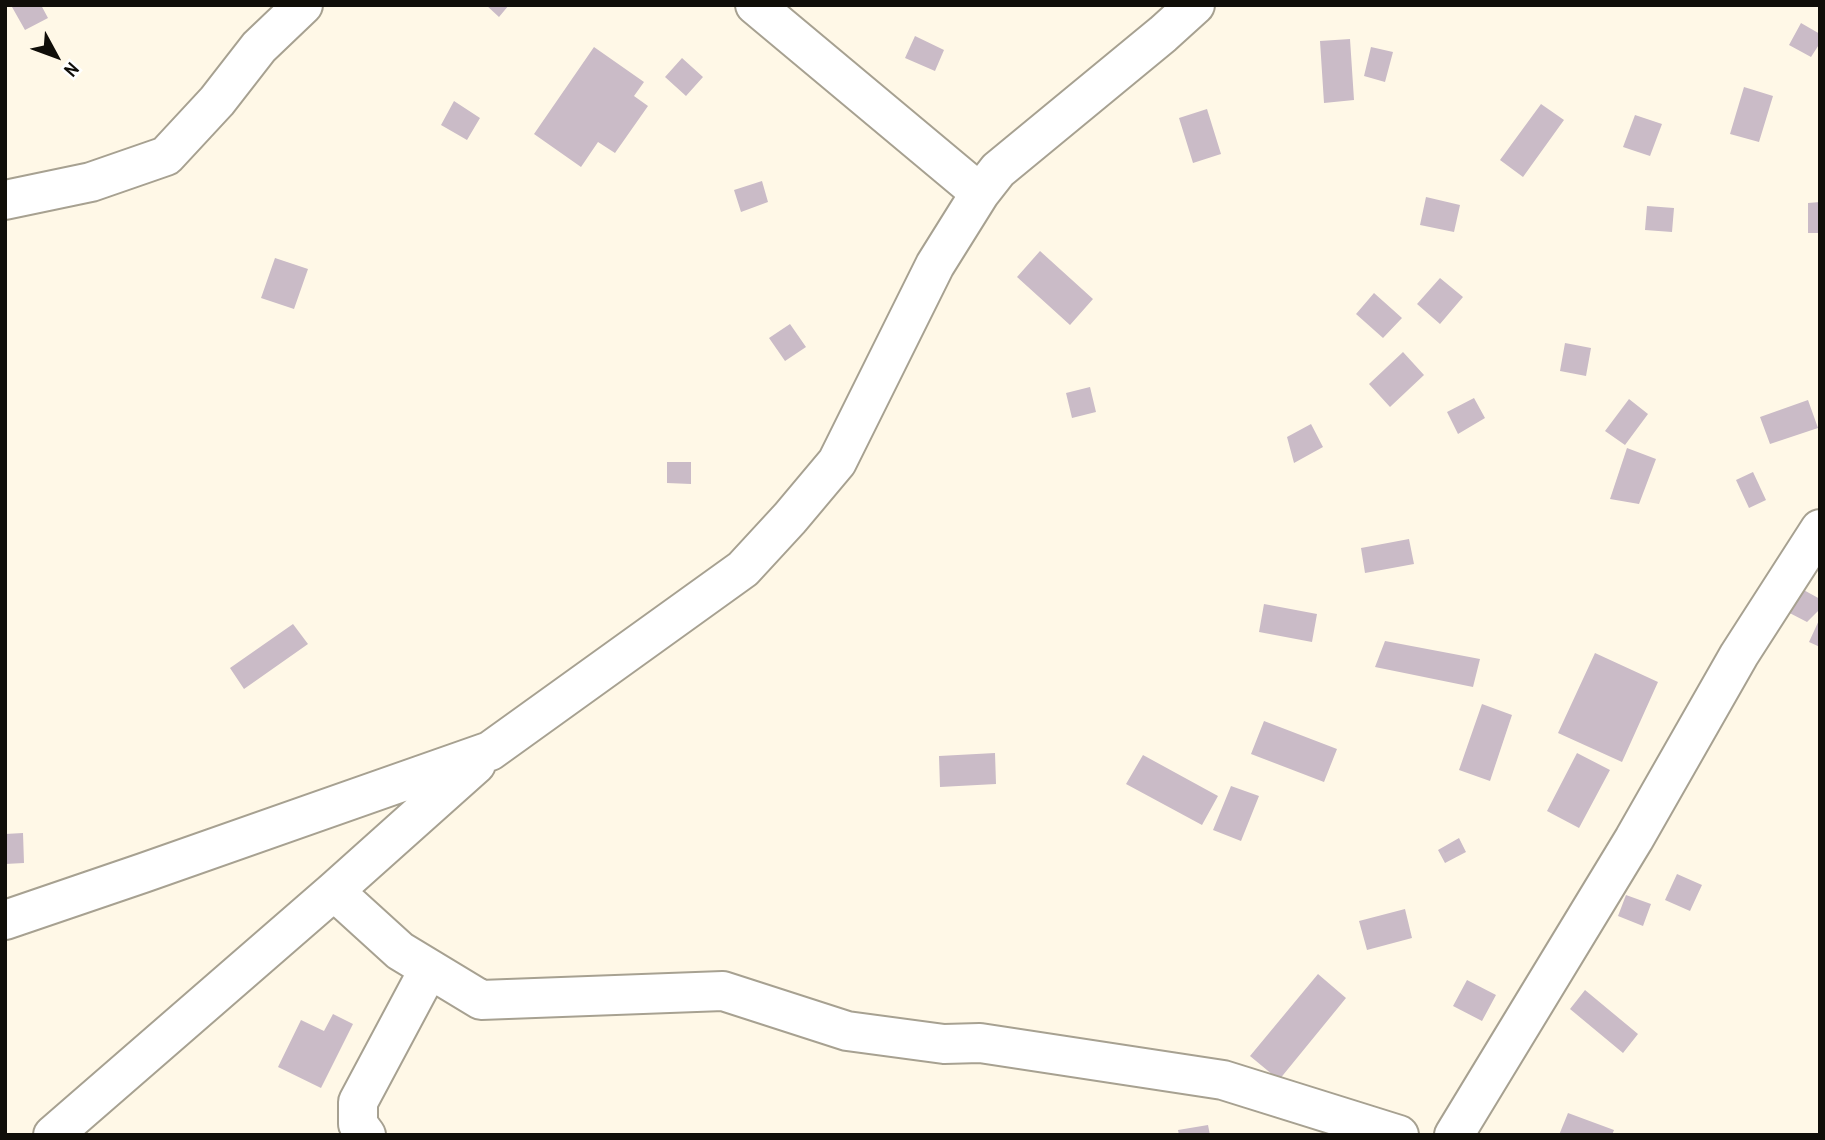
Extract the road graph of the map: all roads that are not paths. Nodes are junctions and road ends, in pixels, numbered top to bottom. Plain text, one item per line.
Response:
1 (303, 5) edge
2 (755, 5) edge
3 (1195, 5) edge
4 (980, 193) junction
5 (5, 200) edge
6 (1820, 529) edge
7 (490, 751) junction
8 (334, 891) junction
9 (5, 920) edge
10 (429, 969) junction
11 (53, 1135) edge
12 (366, 1135) edge
13 (1399, 1135) edge
14 (1454, 1135) edge

1 - 5 street
2 - 4 street
3 - 4 street
4 - 7 street
6 - 14 street
7 - 8 street
7 - 9 street
8 - 10 street
8 - 11 street
10 - 12 street
10 - 13 street

